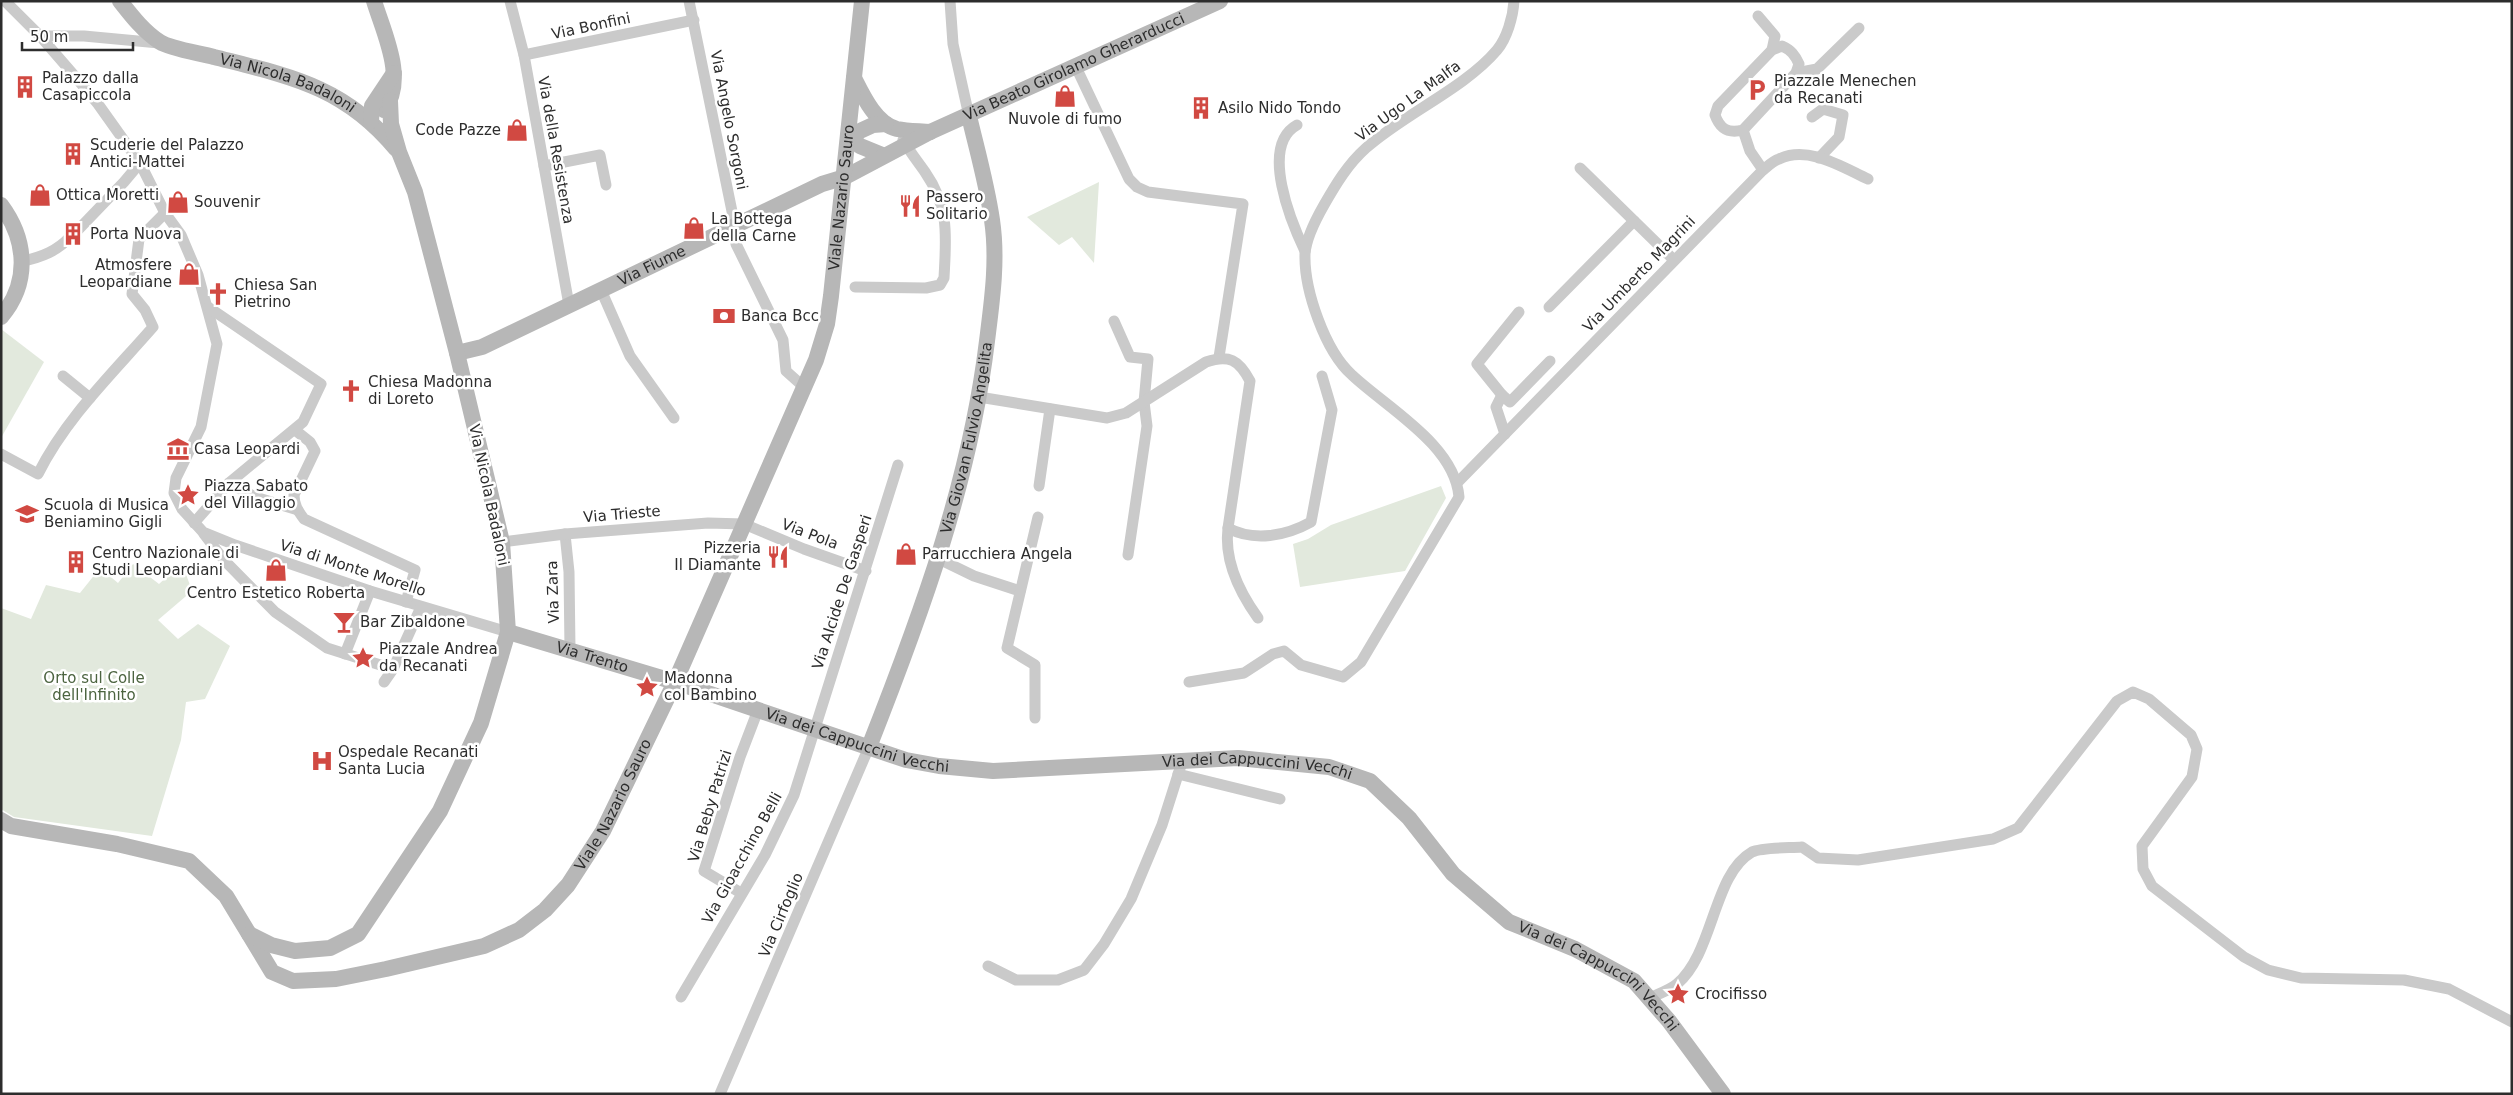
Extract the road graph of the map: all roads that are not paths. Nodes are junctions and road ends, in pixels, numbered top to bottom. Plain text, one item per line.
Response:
1 (5, 1) edge
2 (120, 1) edge
3 (364, 1) edge
4 (510, 1) edge
5 (689, 1) edge
6 (862, 1) edge
7 (950, 1) edge
8 (1220, 1) edge
9 (1514, 1) edge
10 (376, 8) edge
11 (1758, 16) dead end
12 (694, 20) junction
13 (1859, 28) dead end
14 (40, 36) junction
15 (161, 43) junction
16 (1772, 50) junction
17 (524, 56) junction
18 (1076, 67) junction
19 (394, 73) junction
20 (1796, 73) junction
21 (854, 78) junction
22 (390, 101) junction
23 (969, 116) junction
24 (1812, 117) dead end
25 (371, 121) junction
26 (1297, 125) dead end
27 (891, 126) junction
28 (1742, 130) junction
29 (930, 132) junction
30 (849, 136) junction
31 (905, 144) junction
32 (398, 152) junction
33 (882, 155) junction
34 (1819, 158) junction
35 (140, 163) junction
36 (544, 166) junction
37 (1580, 168) dead end
38 (1763, 170) junction
39 (844, 177) junction
40 (1868, 179) dead end
41 (606, 184) dead end
42 (1, 205) edge
43 (165, 214) junction
44 (1634, 221) junction
45 (735, 226) junction
46 (1305, 252) junction
47 (1674, 260) junction
48 (23, 261) junction
49 (854, 287) dead end
50 (600, 290) junction
51 (569, 305) junction
52 (208, 307) junction
53 (1549, 307) dead end
54 (1519, 312) dead end
55 (1, 317) edge
56 (1114, 322) dead end
57 (458, 353) junction
58 (1219, 357) junction
59 (1550, 361) dead end
60 (63, 376) dead end
61 (1322, 376) dead end
62 (805, 388) junction
63 (1502, 395) junction
64 (979, 397) junction
65 (88, 400) junction
66 (1144, 402) junction
67 (1050, 409) junction
68 (674, 418) dead end
69 (295, 430) junction
70 (1505, 434) junction
71 (1, 454) edge
72 (898, 465) dead end
73 (229, 482) junction
74 (1458, 482) junction
75 (1039, 486) dead end
76 (298, 510) junction
77 (1038, 516) dead end
78 (194, 523) junction
79 (744, 524) junction
80 (1228, 528) junction
81 (203, 532) junction
82 (565, 534) junction
83 (502, 542) junction
84 (1128, 555) dead end
85 (937, 558) junction
86 (866, 570) junction
87 (1020, 591) junction
88 (370, 592) junction
89 (406, 602) junction
90 (421, 607) junction
91 (1258, 618) dead end
92 (508, 632) junction
93 (570, 649) junction
94 (345, 654) junction
95 (393, 669) junction
96 (384, 682) dead end
97 (675, 682) junction
98 (1189, 682) dead end
99 (758, 710) junction
100 (1035, 718) dead end
101 (814, 727) junction
102 (869, 747) junction
103 (1181, 767) junction
104 (1280, 799) dead end
105 (1, 820) edge
106 (741, 893) junction
107 (249, 934) junction
108 (988, 966) dead end
109 (681, 997) dead end
110 (1650, 998) junction
111 (2512, 1022) edge
112 (720, 1094) edge
113 (1723, 1094) edge

1 - 14 street
2 - 15 street
3 - 10 street
4 - 17 street, Via della Resistenza
5 - 12 street, Via Angelo Sorgoni
6 - 21 street, Viale Nazario Sauro
7 - 23 street
8 - 18 street, Via Beato Girolamo Gherarducci
9 - 46 street, Via Ugo La Malfa
10 - 19 street
11 - 16 street
12 - 17 street, Via Bonfini
12 - 45 street, Via Angelo Sorgoni
13 - 20 street
14 - 15 street
14 - 35 street
15 - 25 street, Via Nicola Badaloni
16 - 20 street
16 - 28 street
17 - 36 street, Via della Resistenza
18 - 23 street, Via Beato Girolamo Gherarducci
18 - 58 street
19 - 22 street, Via Nicola Badaloni
19 - 25 street
20 - 28 street
21 - 27 street
21 - 30 street, Viale Nazario Sauro
22 - 25 street
22 - 32 street, Via Nicola Badaloni
23 - 29 street, Via Beato Girolamo Gherarducci
23 - 64 street, Via Giovan Fulvio Angelita
24 - 34 street
25 - 32 street, Via Nicola Badaloni
26 - 46 street
27 - 29 street
27 - 30 street
27 - 31 street
28 - 38 street
29 - 31 street, Via Beato Girolamo Gherarducci
30 - 33 street
30 - 39 street, Viale Nazario Sauro
31 - 33 street, Via Beato Girolamo Gherarducci
31 - 49 street
32 - 57 street, Via Nicola Badaloni
33 - 39 street, Via Fiume
34 - 38 street, Via Umberto Magrini
34 - 40 street, Via Umberto Magrini
35 - 43 street
35 - 48 street
36 - 41 street
36 - 51 street, Via della Resistenza
37 - 44 street
38 - 47 street, Via Umberto Magrini
39 - 45 street, Via Fiume
39 - 62 street, Viale Nazario Sauro
42 - 48 street
43 - 52 street
43 - 65 street
44 - 47 street
44 - 53 street
45 - 50 street, Via Fiume
45 - 62 street
46 - 74 street, Via Ugo La Malfa
47 - 70 street, Via Umberto Magrini
48 - 55 street
50 - 51 street, Via Fiume
50 - 68 street
51 - 57 street, Via Fiume
52 - 69 street
52 - 78 street
54 - 63 street
56 - 66 street
57 - 83 street, Via Nicola Badaloni
58 - 66 street
58 - 80 street
59 - 63 street
60 - 65 street
61 - 80 street
62 - 79 street, Viale Nazario Sauro
63 - 70 street
64 - 67 street
64 - 85 street, Via Giovan Fulvio Angelita
65 - 71 street
66 - 67 street
66 - 84 street
67 - 75 street
69 - 73 street
69 - 76 street
70 - 74 street, Via Umberto Magrini
72 - 86 street, Via Alcide De Gasperi
73 - 76 street
73 - 78 street
74 - 98 street, Via Ugo La Malfa
76 - 89 street
77 - 87 street
78 - 81 street, Via di Monte Morello
79 - 82 street, Via Trieste
79 - 86 street, Via Pola
79 - 97 street, Viale Nazario Sauro
80 - 91 street
81 - 88 street, Via di Monte Morello
81 - 94 street
82 - 83 street, Via Trieste
82 - 93 street, Via Zara
83 - 92 street, Via Nicola Badaloni
85 - 87 street
85 - 102 street, Via Giovan Fulvio Angelita
86 - 101 street, Via Alcide De Gasperi
87 - 100 street
88 - 89 street, Via di Monte Morello
88 - 94 street
89 - 90 street, Via di Monte Morello
90 - 92 street, Via di Monte Morello
90 - 95 street
92 - 93 street, Via Trento
92 - 107 street, Via Nicola Badaloni
93 - 97 street, Via Trento
94 - 95 street
95 - 96 street
97 - 99 street, Via dei Cappuccini Vecchi
97 - 107 street, Viale Nazario Sauro
99 - 101 street, Via dei Cappuccini Vecchi
99 - 106 street, Via Beby Patrizi
101 - 102 street, Via dei Cappuccini Vecchi
101 - 106 street, Via Gioacchino Belli
102 - 103 street, Via dei Cappuccini Vecchi
102 - 112 street, Via Cirfoglio
103 - 104 street
103 - 108 street
103 - 110 street, Via dei Cappuccini Vecchi
105 - 107 street, Viale Nazario Sauro
106 - 109 street, Via Gioacchino Belli
110 - 111 street
110 - 113 street, Via dei Cappuccini Vecchi

